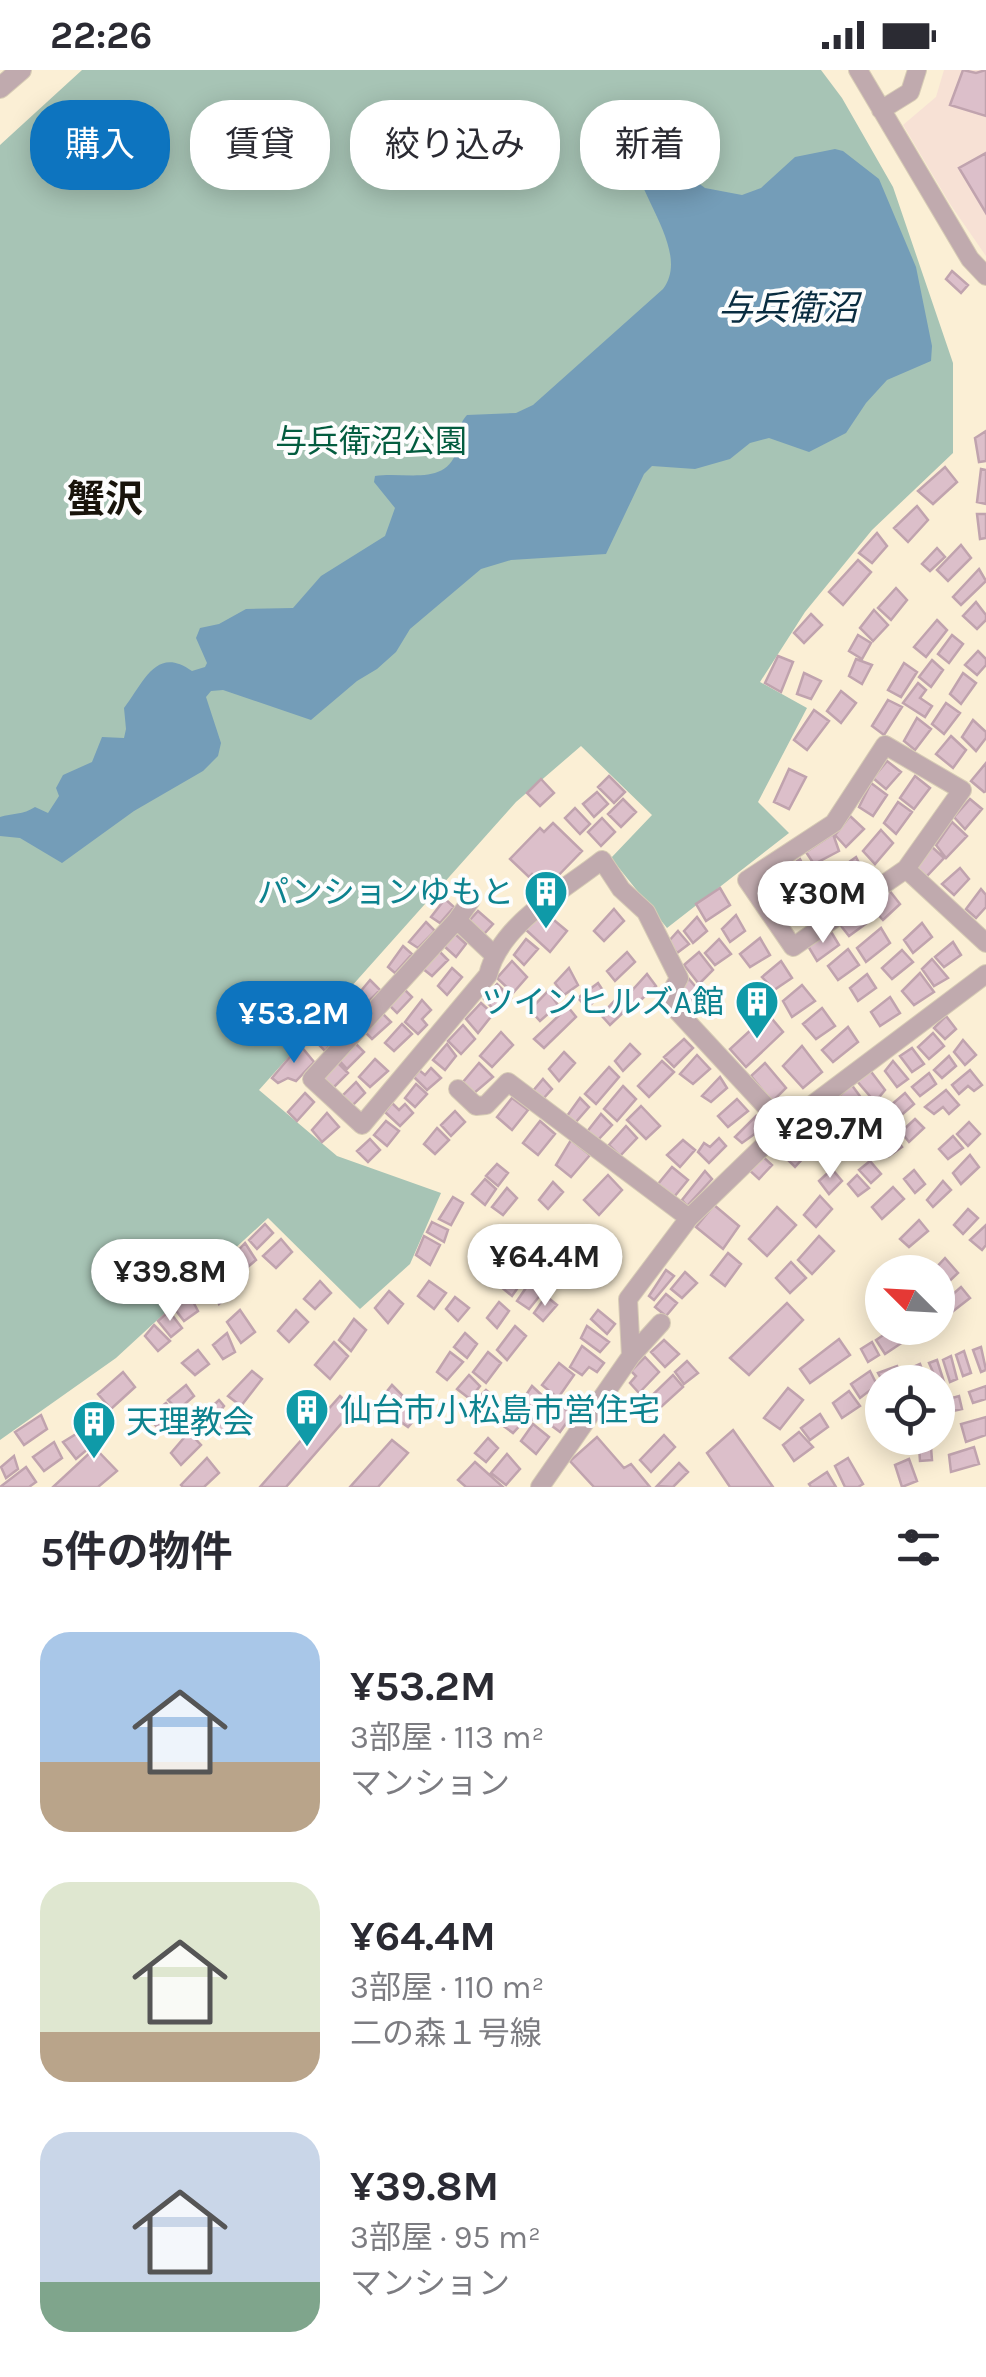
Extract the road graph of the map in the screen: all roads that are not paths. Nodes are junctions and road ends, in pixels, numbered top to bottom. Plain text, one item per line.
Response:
1 (21, 70) edge
2 (858, 70) edge
3 (917, 70) edge
4 (0, 88) edge
5 (881, 110) junction
6 (986, 276) edge
7 (906, 868) junction
8 (470, 900) dead end
9 (456, 920) junction
10 (986, 943) edge
11 (493, 954) junction
12 (986, 974) edge
13 (458, 1089) dead end
14 (784, 1126) junction
15 (689, 1218) junction
16 (661, 1323) dead end
17 (631, 1356) junction
18 (540, 1487) edge

1 - 4 street
2 - 5 street
3 - 5 street
5 - 6 street
7 - 7 street
7 - 10 street
8 - 9 street
9 - 11 street
9 - 11 street
11 - 14 street
12 - 14 street
13 - 15 street
14 - 15 street
15 - 17 street
16 - 17 street
17 - 18 street

